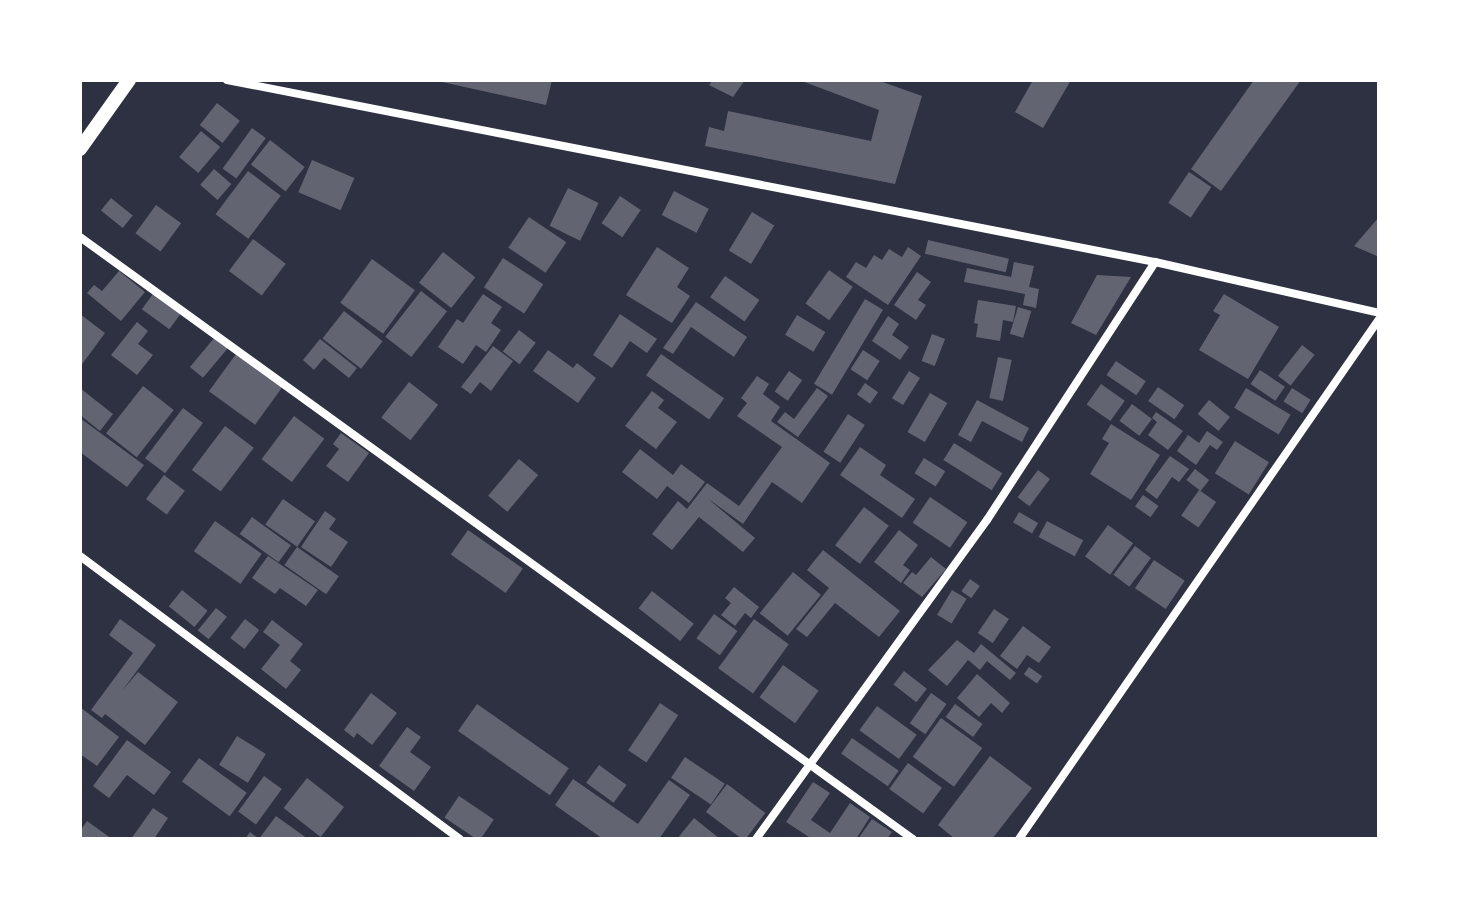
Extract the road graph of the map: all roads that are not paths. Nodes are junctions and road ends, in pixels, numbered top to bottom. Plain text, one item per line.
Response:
1 (129, 80) edge
2 (227, 80) edge
3 (80, 149) edge
4 (80, 237) edge
5 (1155, 262) junction
6 (1379, 316) edge
7 (80, 556) edge
8 (812, 763) junction
9 (460, 839) edge
10 (756, 839) edge
11 (913, 839) edge
12 (1019, 839) edge

1 - 3 street
2 - 5 street
4 - 8 street
5 - 6 street
5 - 8 street
6 - 12 street
7 - 9 street
8 - 10 street
8 - 11 street

